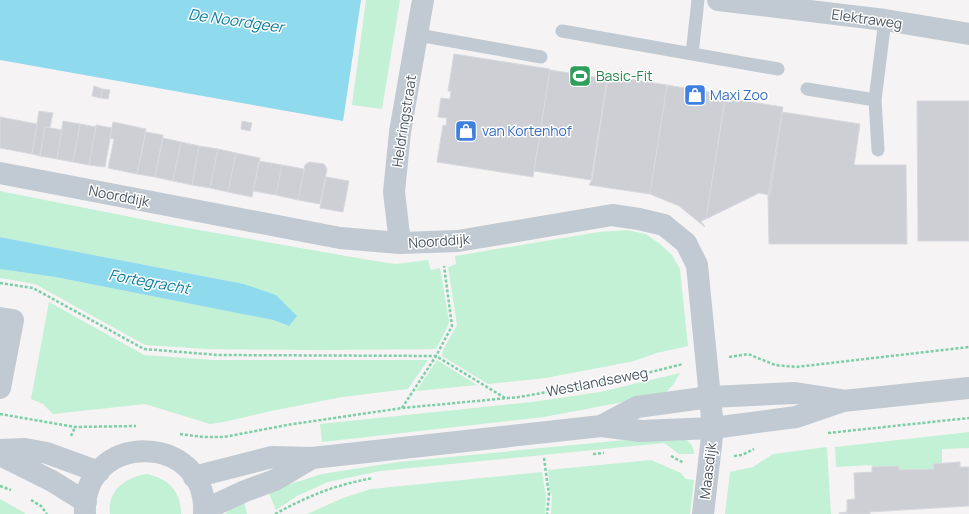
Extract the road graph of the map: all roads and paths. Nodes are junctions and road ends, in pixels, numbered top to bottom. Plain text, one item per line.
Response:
1 (424, 0) edge
2 (698, 0) edge
3 (718, 0) edge
4 (743, 1) edge
5 (885, 20) junction
6 (562, 31) dead end
7 (969, 34) edge
8 (418, 35) junction
9 (692, 54) junction
10 (540, 57) dead end
11 (778, 69) dead end
12 (807, 89) dead end
13 (875, 100) junction
14 (878, 150) dead end
15 (0, 173) edge
16 (441, 242) junction
17 (400, 243) junction
18 (0, 283) edge
19 (0, 318) edge
20 (969, 347) edge
21 (436, 356) junction
22 (707, 360) junction
23 (0, 388) edge
24 (969, 388) edge
25 (505, 398) junction
26 (710, 398) junction
27 (843, 401) junction
28 (402, 408) junction
29 (0, 414) edge
30 (969, 418) edge
31 (601, 426) junction
32 (75, 427) dead end
33 (713, 428) junction
34 (822, 434) dead end
35 (224, 437) dead end
36 (756, 448) dead end
37 (0, 450) edge
38 (612, 452) dead end
39 (664, 452) dead end
40 (589, 454) dead end
41 (0, 455) edge
42 (551, 457) dead end
43 (312, 458) junction
44 (544, 458) junction
45 (536, 459) dead end
46 (710, 460) junction
47 (99, 472) junction
48 (194, 477) junction
49 (378, 477) dead end
50 (0, 486) edge
51 (17, 493) dead end
52 (29, 499) dead end
53 (86, 508) edge
54 (204, 512) edge
55 (48, 514) edge
56 (275, 514) edge
57 (547, 514) edge
58 (703, 514) edge

1 - 8 street, Heldringstraat
2 - 9 lane
3 - 4 street, Elektraweg
4 - 5 street, Elektraweg
5 - 7 street, Elektraweg
5 - 13 lane
6 - 9 lane
8 - 10 lane
8 - 17 street, Heldringstraat
9 - 11 lane
12 - 13 lane
13 - 14 lane
15 - 17 street, Noorddijk
16 - 17 street, Noorddijk
16 - 21 path
16 - 22 street, Noorddijk
18 - 21 path
19 - 23 street
20 - 22 path, Westlandseweg
21 - 25 path
21 - 28 path
22 - 25 path, Westlandseweg
22 - 26 street, Noorddijk
24 - 27 street
25 - 28 path, Westlandseweg
26 - 27 street
26 - 31 street
26 - 33 street, Noorddijk
27 - 33 street
28 - 35 path, Westlandseweg
29 - 32 path
30 - 34 path
31 - 33 street
31 - 43 street
33 - 46 street, Maasdijk
36 - 46 path
37 - 47 street
38 - 40 path
39 - 46 path
41 - 53 street
42 - 44 path
43 - 48 street
43 - 54 street
44 - 45 path
44 - 57 path
46 - 58 street, Maasdijk
47 - 48 street
47 - 53 street
48 - 54 street
49 - 56 path
50 - 51 path
52 - 55 path

